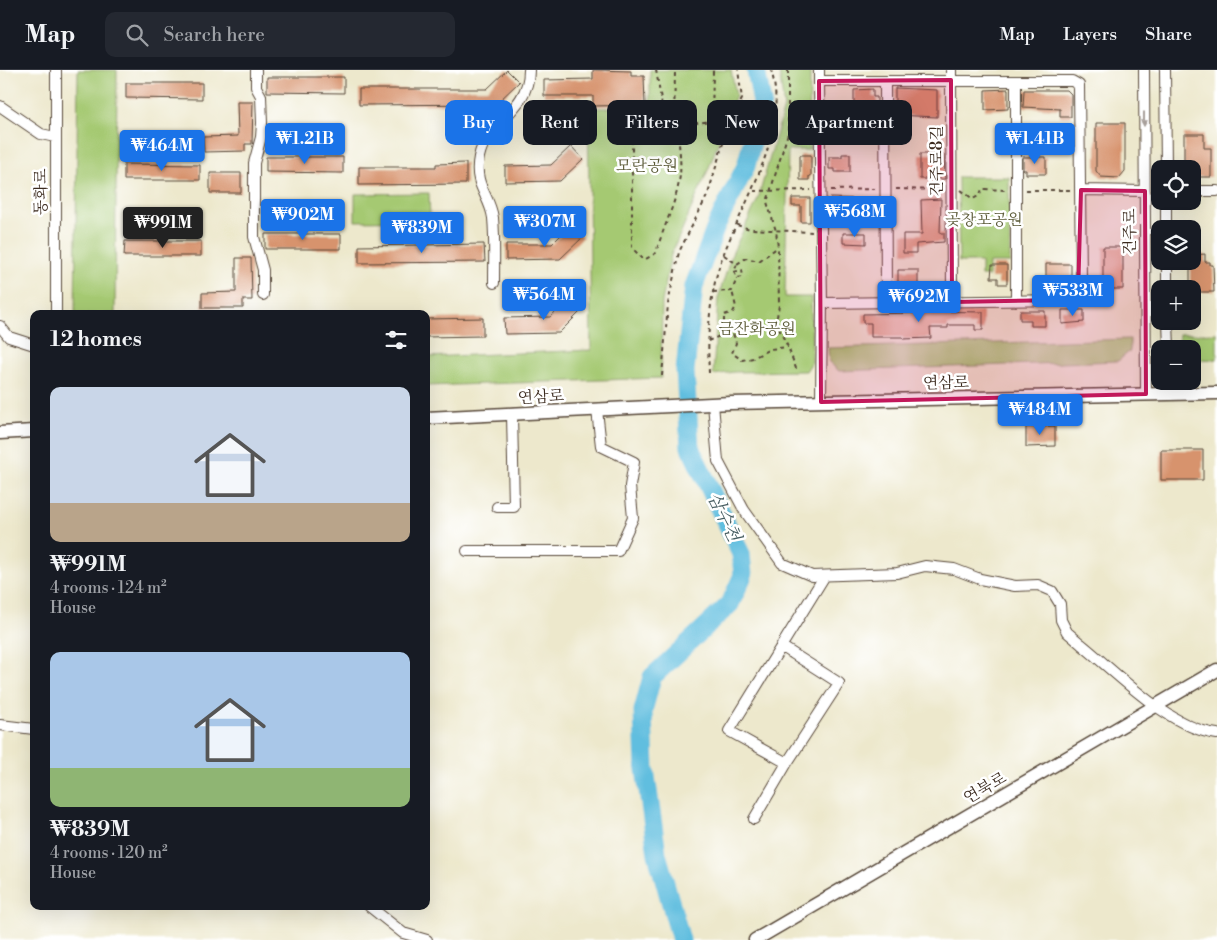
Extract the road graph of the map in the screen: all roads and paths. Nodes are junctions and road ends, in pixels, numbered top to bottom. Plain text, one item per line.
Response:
1 (56, 70) edge
2 (256, 70) edge
3 (529, 70) edge
4 (656, 70) edge
5 (675, 70) edge
6 (713, 70) edge
7 (738, 70) edge
8 (771, 70) edge
9 (788, 70) edge
10 (819, 70) edge
11 (1144, 70) edge
12 (1165, 70) edge
13 (951, 75) edge
14 (1016, 80) junction
15 (819, 81) junction
16 (885, 81) junction
17 (661, 100) edge
18 (674, 100) edge
19 (0, 106) edge
20 (697, 123) edge
21 (666, 129) joint
22 (56, 137) junction
23 (1166, 160) edge
24 (885, 189) junction
25 (771, 190) junction
26 (821, 190) junction
27 (952, 190) junction
28 (1016, 190) junction
29 (1080, 190) junction
30 (754, 191) junction
31 (1145, 191) junction
32 (1201, 191) edge
33 (1217, 191) edge
34 (738, 225) junction
35 (776, 231) junction
36 (820, 233) junction
37 (778, 247) junction
38 (723, 254) junction
39 (738, 264) junction
40 (734, 272) junction
41 (737, 278) junction
42 (494, 283) dead end
43 (732, 291) junction
44 (713, 292) junction
45 (263, 295) dead end
46 (1016, 301) junction
47 (952, 302) junction
48 (822, 303) junction
49 (886, 303) junction
50 (56, 310) edge
51 (0, 326) edge
52 (728, 328) junction
53 (708, 342) junction
54 (30, 344) edge
55 (788, 347) junction
56 (797, 371) dead end
57 (709, 373) dead end
58 (662, 376) dead end
59 (1170, 390) edge
60 (1217, 393) edge
61 (1146, 394) junction
62 (1170, 395) junction
63 (821, 402) junction
64 (709, 404) junction
65 (597, 410) junction
66 (512, 415) junction
67 (430, 418) edge
68 (30, 431) edge
69 (0, 432) edge
70 (497, 507) dead end
71 (467, 551) dead end
72 (824, 577) junction
73 (781, 646) junction
74 (1217, 670) edge
75 (1155, 706) junction
76 (0, 725) edge
77 (30, 728) edge
78 (1217, 734) edge
79 (787, 763) junction
80 (754, 819) dead end
81 (374, 910) edge
82 (427, 940) edge
83 (755, 940) edge

1 - 22 street, 동화로
2 - 45 street
3 - 42 street
4 - 17 path
5 - 18 path
6 - 20 path
7 - 58 path
8 - 30 path
9 - 25 path
10 - 15 street
11 -> 31 street, 건주로
12 - 23 street
13 - 14 street
13 - 16 street
13 - 27 street, 건주로8길
14 - 28 street
14 - 29 street
15 - 16 street
15 - 26 street
16 - 24 street
19 - 22 street
21 - 21 path
22 - 50 street, 동화로
24 - 26 path
24 - 27 path
24 - 49 street
25 - 26 path
25 - 30 path
25 - 35 path
26 - 36 street
27 - 28 path
27 - 47 street, 건주로8길
28 - 29 path
28 - 46 street
29 - 31 street
29 - 46 street
30 - 34 path
31 - 61 street, 건주로
32 - 33 street
34 - 35 path
34 - 38 path
35 - 36 path
35 - 37 path
36 - 48 street
37 - 39 path
37 - 55 path
38 - 39 path
38 - 44 path
39 - 40 path
40 - 41 path
40 - 41 path
41 - 43 path
43 - 44 path
43 - 52 path
44 - 53 path
46 - 47 street
47 - 49 street
48 - 49 street
48 - 63 street
51 - 54 street
52 - 53 path
52 - 55 path
53 - 57 path
55 - 56 path
59 - 62 street
60 - 62 main road, 연삼로
61 - 62 main road, 연삼로
61 - 63 main road, 연삼로
63 - 64 main road, 연삼로
64 - 65 main road, 연삼로
64 - 72 street
65 - 66 main road, 연삼로
65 - 71 street
66 - 67 main road, 연삼로
66 - 70 street
68 - 69 main road
72 - 73 street
72 - 75 street
73 - 79 street
73 - 79 street
74 - 75 main road, 연북로
75 - 78 street
75 - 83 main road, 연북로
76 - 77 street
79 - 80 street
81 - 82 street

